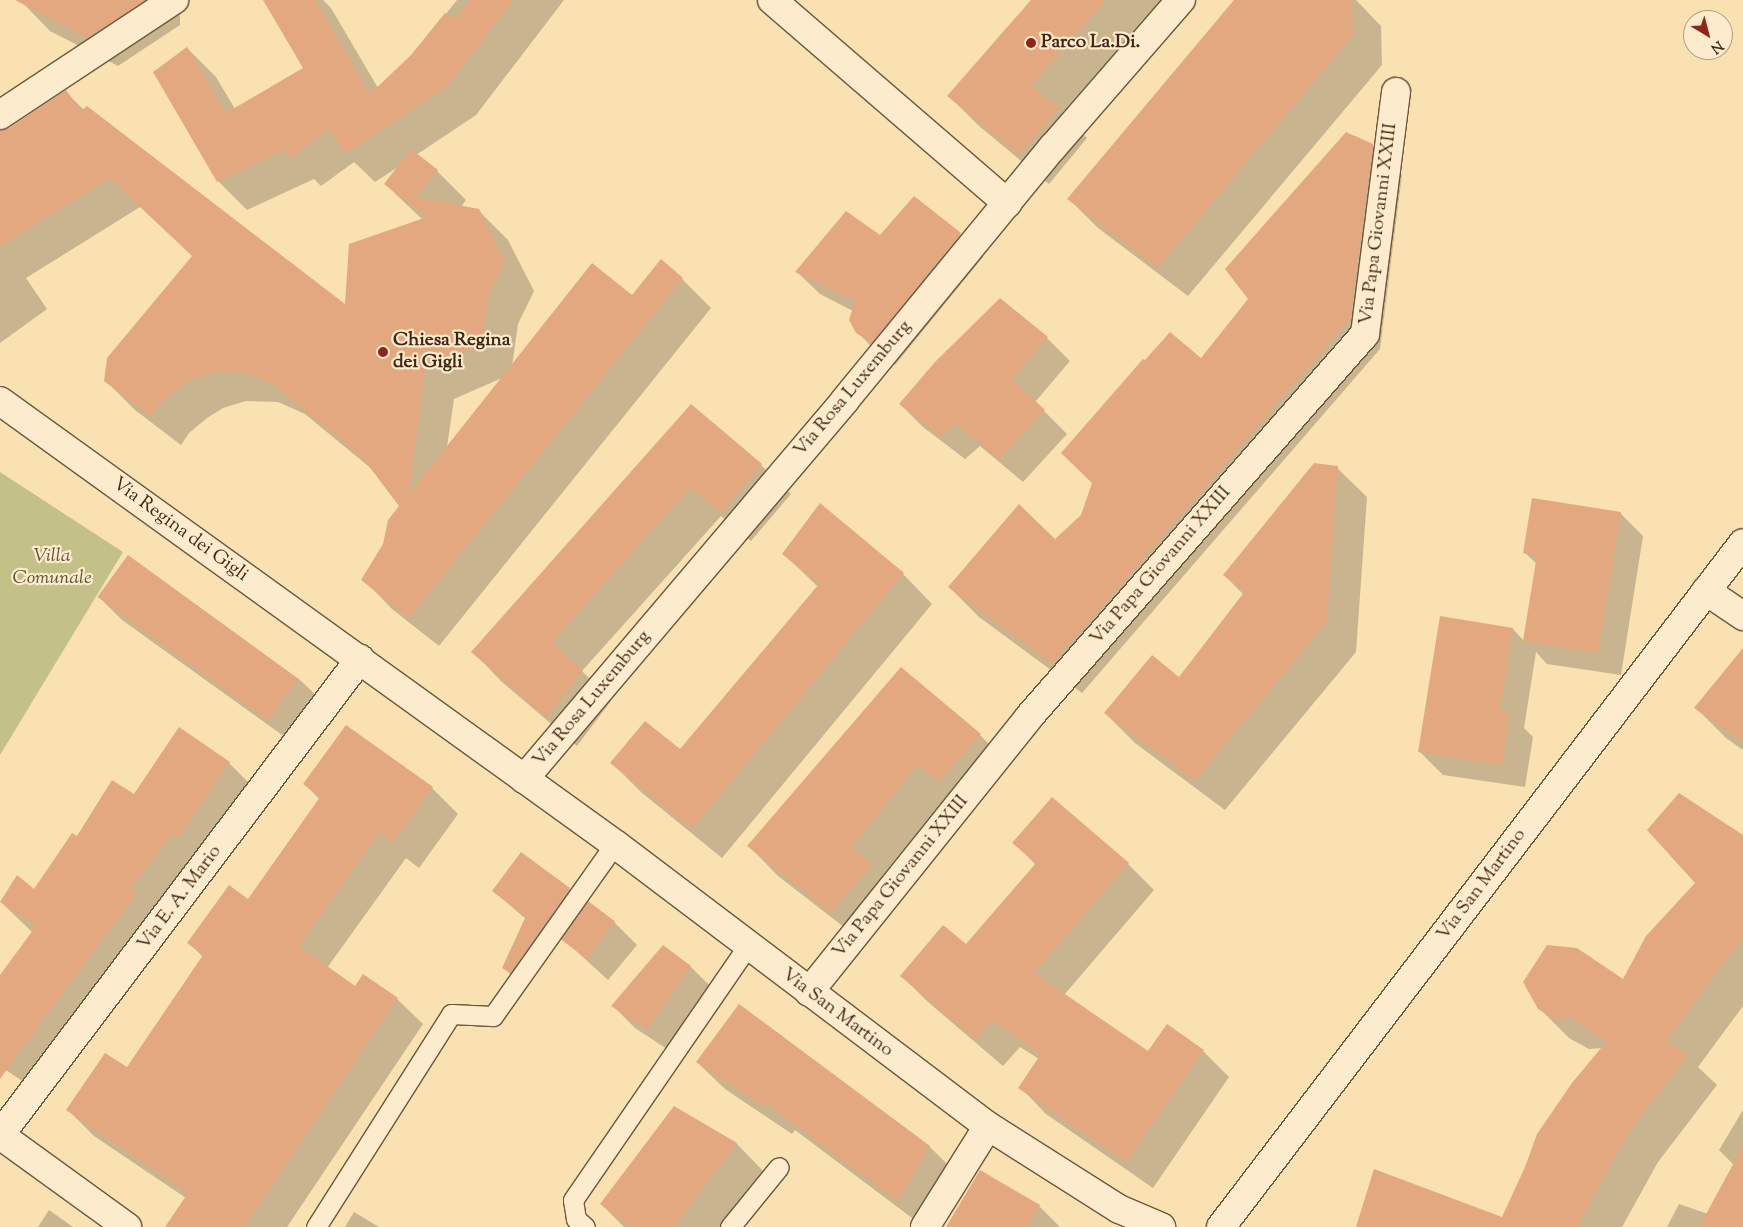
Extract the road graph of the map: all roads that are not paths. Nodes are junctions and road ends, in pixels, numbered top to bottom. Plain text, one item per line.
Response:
1 (174, 0) edge
2 (772, 0) edge
3 (1181, 0) edge
4 (1396, 92) dead end
5 (0, 115) edge
6 (1007, 203) junction
7 (0, 401) edge
8 (1743, 543) edge
9 (1706, 591) junction
10 (1743, 616) edge
11 (360, 659) junction
12 (524, 779) junction
13 (615, 844) junction
14 (748, 946) junction
15 (809, 992) junction
16 (988, 1126) junction
17 (0, 1135) edge
18 (779, 1167) dead end
19 (127, 1227) edge
20 (316, 1227) edge
21 (585, 1227) edge
22 (730, 1227) edge
23 (925, 1227) edge
24 (1161, 1227) edge
25 (1221, 1227) edge

1 - 5 street
2 - 6 street
3 - 6 street, Via Rosa Luxemburg
4 - 15 street, Via Papa Giovanni XXIII
6 - 12 street, Via Rosa Luxemburg
7 - 11 street, Via Regina dei Gigli
8 - 9 street, Via San Martino
9 - 10 street
9 - 25 street, Via San Martino
11 - 12 street, Via Regina dei Gigli
11 - 17 street, Via E. A. Mario
12 - 13 street, Via San Martino
13 - 14 street, Via San Martino
13 - 20 lane
14 - 15 street, Via San Martino
14 - 21 lane
15 - 16 street, Via San Martino
16 - 23 street
16 - 24 street, Via San Martino
17 - 19 street
18 - 22 lane

